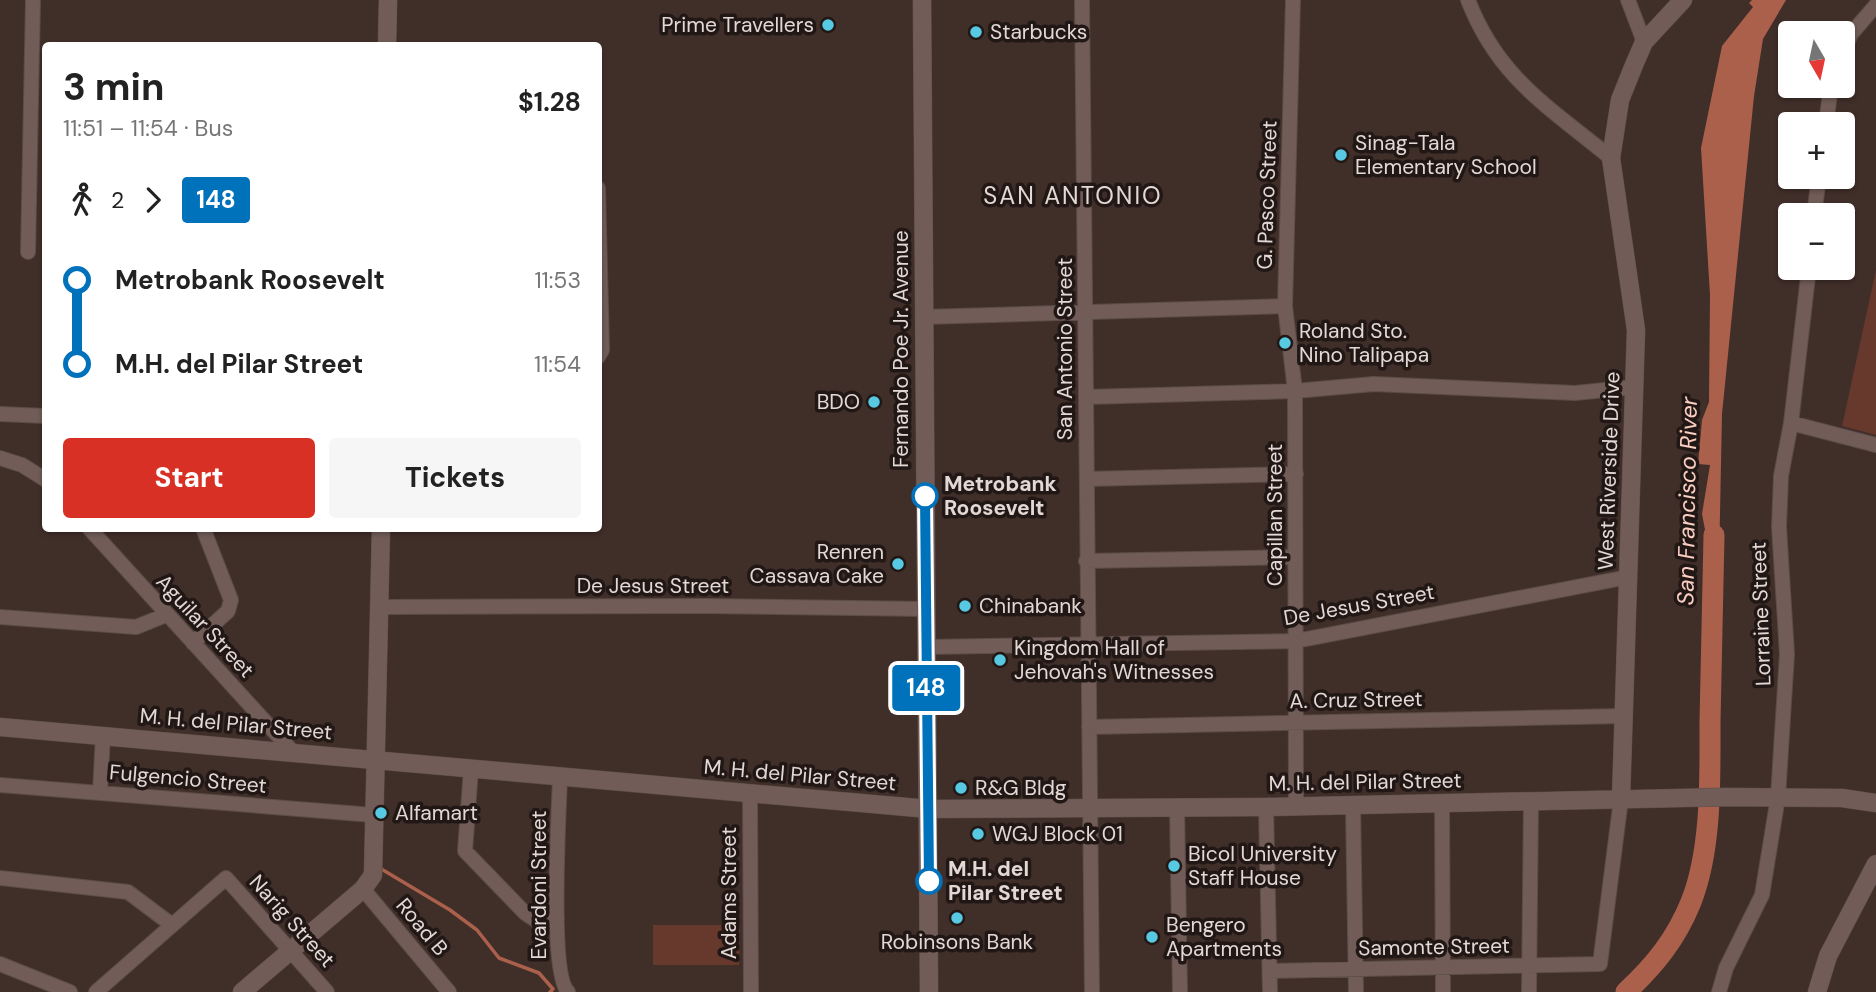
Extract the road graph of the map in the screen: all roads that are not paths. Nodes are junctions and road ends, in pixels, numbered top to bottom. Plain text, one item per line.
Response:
1 (33, 0) edge
2 (388, 0) edge
3 (922, 0) edge
4 (1082, 0) edge
5 (1293, 0) edge
6 (1468, 0) edge
7 (1629, 0) edge
8 (1683, 0) edge
9 (1876, 5) edge
10 (1855, 29) edge
11 (387, 42) edge
12 (1644, 42) junction
13 (1611, 158) junction
14 (27, 252) dead end
15 (1808, 280) edge
16 (1285, 306) junction
17 (1085, 314) junction
18 (924, 317) junction
19 (1635, 387) junction
20 (1295, 391) junction
21 (1086, 397) junction
22 (0, 414) edge
23 (42, 416) edge
24 (1791, 422) junction
25 (1876, 444) edge
26 (0, 458) edge
27 (1296, 474) junction
28 (42, 478) edge
29 (1087, 479) junction
30 (93, 532) edge
31 (205, 532) edge
32 (381, 532) edge
33 (1295, 557) junction
34 (1086, 561) junction
35 (1628, 577) junction
36 (380, 607) junction
37 (926, 610) junction
38 (166, 615) junction
39 (0, 617) edge
40 (1296, 640) junction
41 (193, 643) junction
42 (1087, 644) junction
43 (926, 647) junction
44 (1623, 716) junction
45 (1297, 723) junction
46 (0, 727) edge
47 (1089, 727) junction
48 (103, 735) junction
49 (291, 750) junction
50 (374, 759) junction
51 (471, 769) junction
52 (560, 777) junction
53 (0, 785) edge
54 (100, 793) junction
55 (750, 794) junction
56 (1778, 797) junction
57 (1620, 799) junction
58 (1531, 801) junction
59 (1442, 803) junction
60 (1876, 803) edge
61 (1353, 805) junction
62 (1296, 806) junction
63 (1177, 807) junction
64 (1266, 807) junction
65 (1092, 808) junction
66 (929, 809) junction
67 (373, 815) junction
68 (1876, 864) edge
69 (0, 878) edge
70 (363, 889) junction
71 (557, 919) junction
72 (172, 925) junction
73 (291, 950) junction
74 (0, 964) edge
75 (1600, 964) joint
76 (1530, 966) junction
77 (1443, 968) junction
78 (1356, 969) junction
79 (1269, 971) junction
80 (109, 980) junction
81 (70, 992) edge
82 (96, 992) edge
83 (119, 992) edge
84 (242, 992) edge
85 (327, 992) edge
86 (449, 992) edge
87 (568, 992) edge
88 (751, 992) edge
89 (929, 992) edge
90 (1092, 992) edge
91 (1180, 992) edge
92 (1270, 992) edge
93 (1356, 992) edge
94 (1443, 992) edge
95 (1529, 992) edge
96 (1720, 992) edge
97 (1817, 992) edge

1 - 14 street
2 - 11 street
3 - 18 street, Fernando Poe Jr. Avenue
4 - 17 street, San Antonio Street
5 - 16 street, G. Pasco Street
6 - 13 street
7 - 12 street
8 - 12 street, West Riverside Drive
9 - 10 street
12 - 13 street, West Riverside Drive
13 - 19 street, West Riverside Drive
15 - 24 street, Lorraine Street
16 - 17 street
16 - 20 street, G. Pasco Street
17 - 18 street
17 - 21 street, San Antonio Street
18 - 37 street, Fernando Poe Jr. Avenue
19 - 20 street
19 - 35 street, West Riverside Drive
20 - 21 street
20 - 27 street, Capillan Street
21 - 29 street, San Antonio Street
22 - 23 street
24 - 25 street
24 - 56 street, Lorraine Street
26 - 28 street
27 - 29 street
27 - 33 street, Capillan Street
29 - 34 street, San Antonio Street
30 - 38 street, Aguilar Street
31 - 41 street
32 - 36 street
33 - 34 street
33 - 40 street, Capillan Street
34 - 42 street, San Antonio Street
35 - 40 street, De Jesus Street
35 - 44 street, West Riverside Drive
36 - 37 street, De Jesus Street
36 - 50 street
37 - 43 street, Fernando Poe Jr. Avenue
38 - 39 street
38 - 41 street, Aguilar Street
40 - 42 street, De Jesus Street
40 - 45 street, Capillan Street
41 - 49 street, Aguilar Street
42 - 43 street, De Jesus Street
42 - 47 street, San Antonio Street
43 - 66 street, Fernando Poe Jr. Avenue
44 - 45 street, A. Cruz Street
44 - 57 street, West Riverside Drive
45 - 47 street, A. Cruz Street
45 - 62 street, Capillan Street
46 - 48 street, M. H. del Pilar Street
47 - 65 street, San Antonio Street
48 - 49 street, M. H. del Pilar Street
48 - 54 street
49 - 50 street, M. H. del Pilar Street
50 - 51 street, M. H. del Pilar Street
50 - 67 street
51 - 52 street, M. H. del Pilar Street
51 - 71 street
52 - 55 street, M. H. del Pilar Street
52 - 71 street, Evardoni Street
53 - 54 street, Fulgencio Street
54 - 67 street, Fulgencio Street
55 - 66 street, M. H. del Pilar Street
55 - 88 street, Adams Street
56 - 57 street, M. H. del Pilar Street
56 - 60 street, M. H. del Pilar Street
56 - 96 street, Lorraine Street
57 - 58 street, M. H. del Pilar Street
57 - 75 street, West Riverside Drive
58 - 59 street, M. H. del Pilar Street
58 - 76 street
59 - 61 street, M. H. del Pilar Street
59 - 77 street
61 - 62 street, M. H. del Pilar Street
61 - 78 street
62 - 64 street, M. H. del Pilar Street
63 - 64 street, M. H. del Pilar Street
63 - 65 street, M. H. del Pilar Street
63 - 91 street
64 - 79 street
65 - 66 street, M. H. del Pilar Street
65 - 90 street, San Antonio Street
66 - 89 street, Fernando Poe Jr. Avenue
67 - 70 street
68 - 97 street
69 - 72 street
70 - 73 street
70 - 86 street, Road B
71 - 87 street, Evardoni Street
72 - 73 street, Narig Street
72 - 80 street
73 - 84 street
73 - 85 street, Narig Street
74 - 81 street
75 - 76 street, Samonte Street
76 - 77 street, Samonte Street
76 - 95 street
77 - 78 street, Samonte Street
77 - 94 street
78 - 79 street, Samonte Street
78 - 93 street
79 - 92 street
80 - 82 street
80 - 83 street

